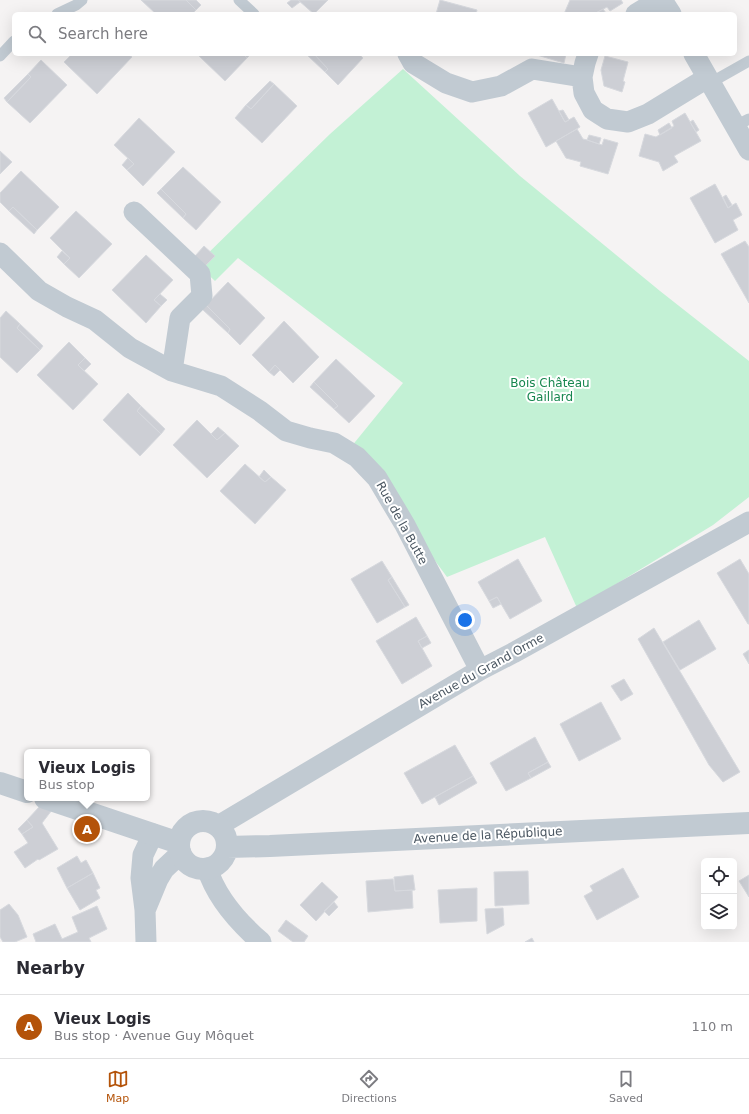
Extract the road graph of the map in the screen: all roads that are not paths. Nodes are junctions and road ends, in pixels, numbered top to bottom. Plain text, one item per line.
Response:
1 (82, 0) edge
2 (240, 0) edge
3 (659, 0) edge
4 (662, 0) edge
5 (61, 12) edge
6 (252, 12) edge
7 (639, 12) edge
8 (670, 12) edge
9 (12, 43) edge
10 (0, 56) edge
11 (409, 56) edge
12 (587, 56) edge
13 (695, 56) edge
14 (749, 61) edge
15 (582, 77) junction
16 (709, 80) junction
17 (742, 122) edge
18 (749, 150) edge
19 (134, 212) dead end
20 (0, 253) edge
21 (172, 371) junction
22 (749, 522) edge
23 (480, 670) junction
24 (0, 783) edge
25 (24, 791) edge
26 (54, 801) edge
27 (749, 823) edge
28 (218, 826) junction
29 (153, 834) junction
30 (227, 847) junction
31 (180, 848) junction
32 (207, 868) junction
33 (145, 910) junction
34 (146, 942) edge
35 (261, 942) edge

1 - 5 lane
2 - 6 lane
3 - 7 street
4 - 8 street
9 - 10 lane
11 - 15 street
12 - 15 street
13 - 16 street
14 - 16 lane
15 - 16 street
16 - 17 street
17 - 18 street
19 - 21 street
20 - 21 street, Rue de la Butte
21 - 23 street, Rue de la Butte
22 - 23 street, Avenue du Grand Orme
23 - 28 street, Avenue du Grand Orme
24 - 25 street
26 - 29 street
27 - 30 street, Avenue de la République
28 - 30 street
28 - 31 street
29 - 31 street
29 - 33 street
30 - 32 street
31 - 32 street
31 - 33 street
32 - 35 street
33 - 34 street

